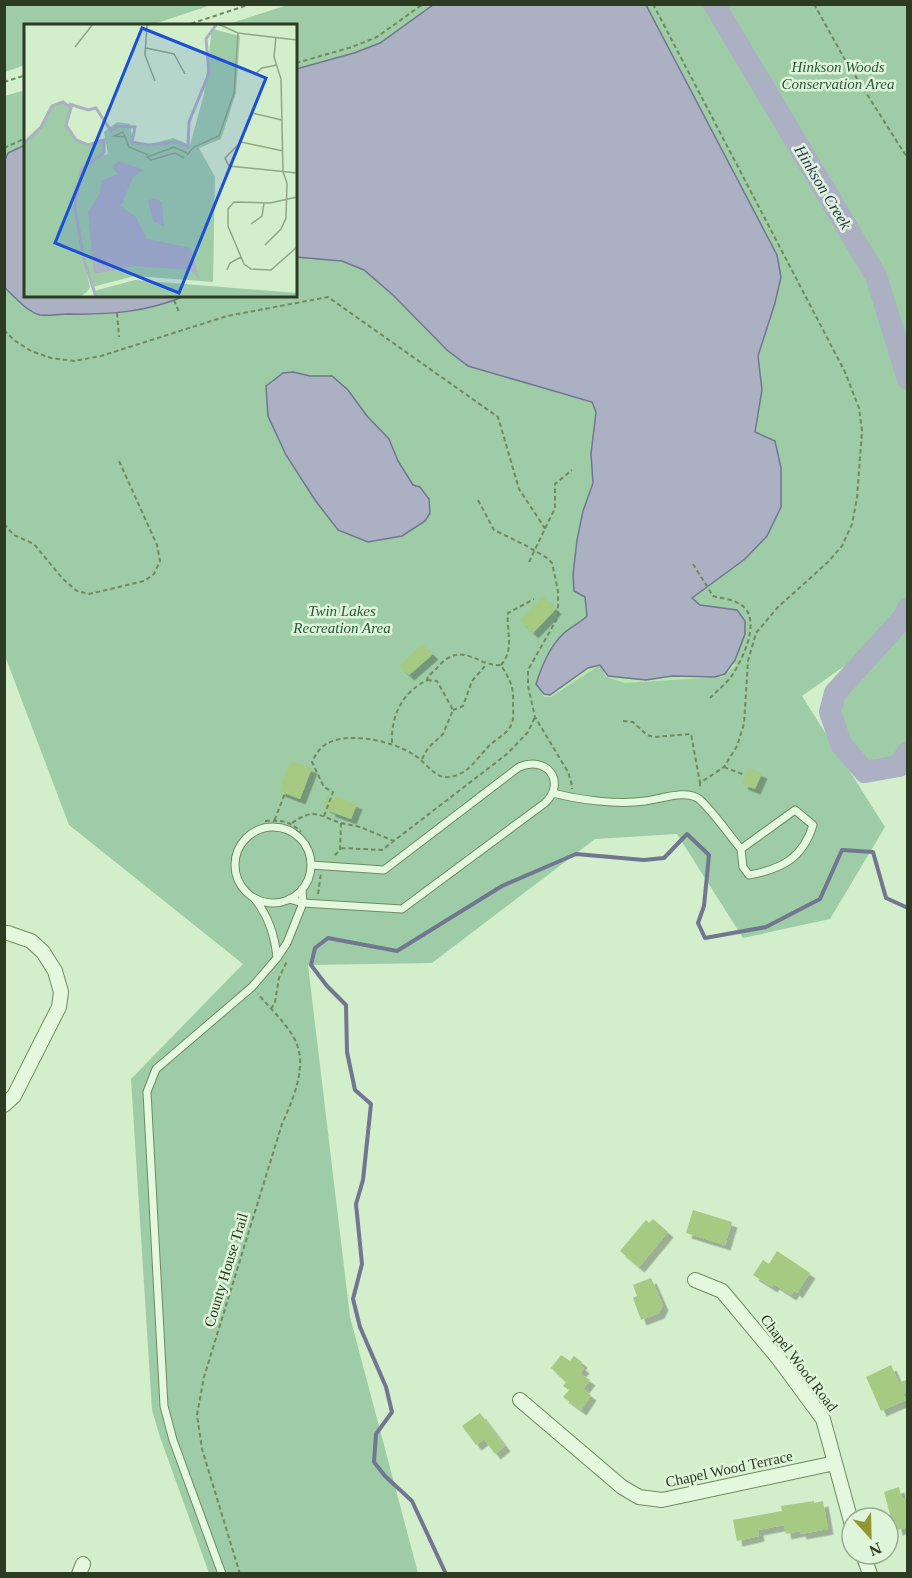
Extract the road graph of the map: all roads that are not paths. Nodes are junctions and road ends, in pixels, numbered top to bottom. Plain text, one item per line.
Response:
1 (553, 793) junction
2 (741, 849) junction
3 (311, 865) junction
4 (302, 889) junction
5 (252, 896) junction
6 (289, 899) junction
7 (303, 903) junction
8 (6, 933) edge
9 (277, 958) junction
10 (4, 1105) edge
11 (695, 1280) dead end
12 (520, 1400) dead end
13 (836, 1463) junction
14 (847, 1506) edge
15 (222, 1574) edge

1 - 2 lane
1 - 3 lane
1 - 7 lane
2 - 2 lane
3 - 4 lane
3 - 5 lane
4 - 6 lane
4 - 7 lane
5 - 6 lane
5 - 9 lane
6 - 7 lane
7 - 9 lane
8 - 10 street
9 - 15 lane
11 - 13 street, Chapel Wood Road
12 - 13 street, Chapel Wood Terrace
13 - 14 street, Chapel Wood Road

